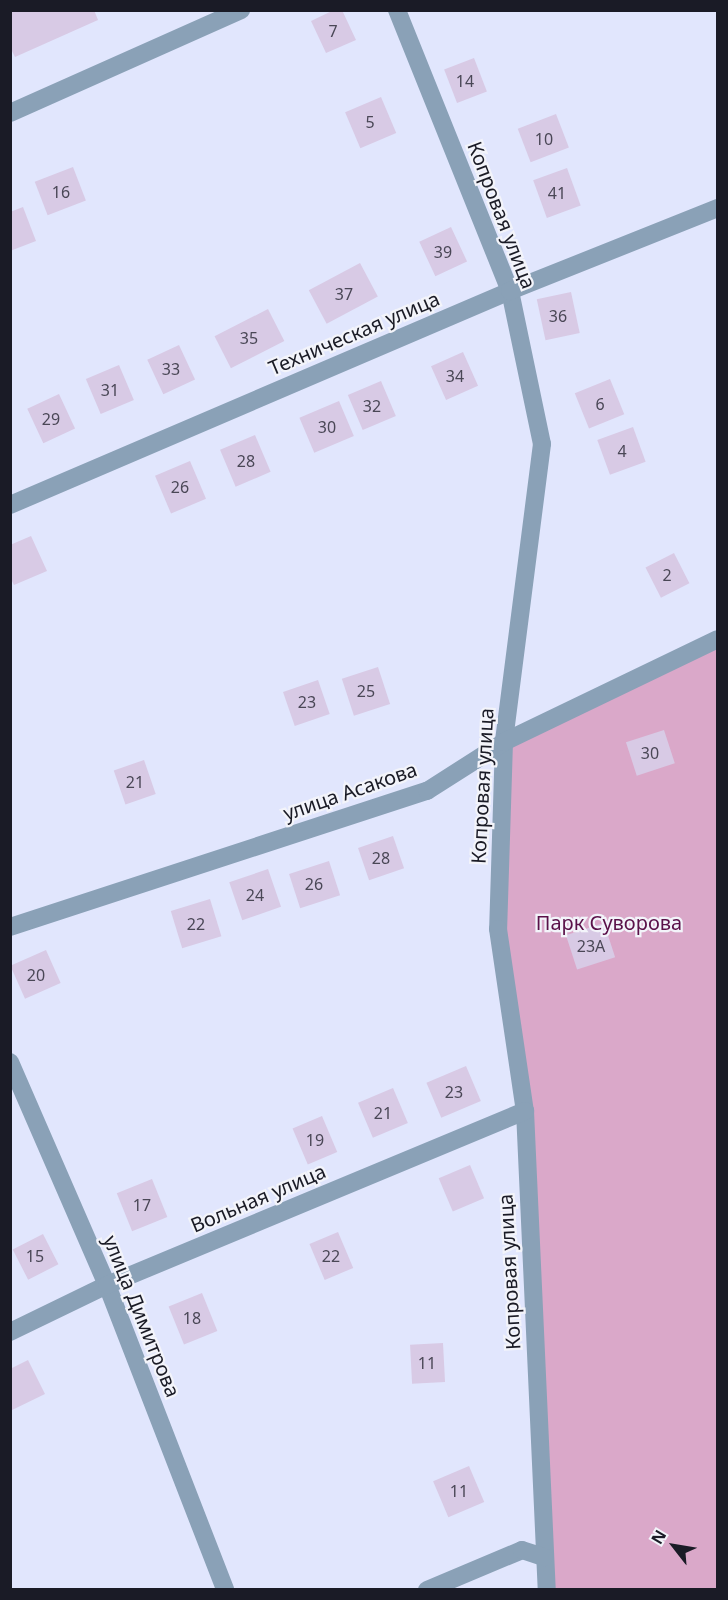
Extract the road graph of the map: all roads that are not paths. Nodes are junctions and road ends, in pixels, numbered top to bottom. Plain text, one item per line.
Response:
1 (241, 10) edge
2 (396, 10) edge
3 (10, 113) edge
4 (717, 208) edge
5 (510, 291) junction
6 (10, 505) edge
7 (717, 639) edge
8 (504, 742) junction
9 (10, 927) edge
10 (10, 1062) edge
11 (525, 1111) junction
12 (107, 1285) junction
13 (10, 1332) edge
14 (544, 1557) junction
15 (225, 1590) edge
16 (427, 1590) edge
17 (548, 1590) edge

1 - 3 street
2 - 5 street, Копровая улица
4 - 5 street, Техническая улица
5 - 6 street, Техническая улица
5 - 8 street, Копровая улица
7 - 8 street, улица Асакова
8 - 9 street, улица Асакова
8 - 11 street, Копровая улица
10 - 12 street, улица Димитрова
11 - 12 street, Вольная улица
11 - 14 street, Копровая улица
12 - 13 street, Вольная улица
12 - 15 street, улица Димитрова
14 - 16 street
14 - 17 street, Копровая улица

